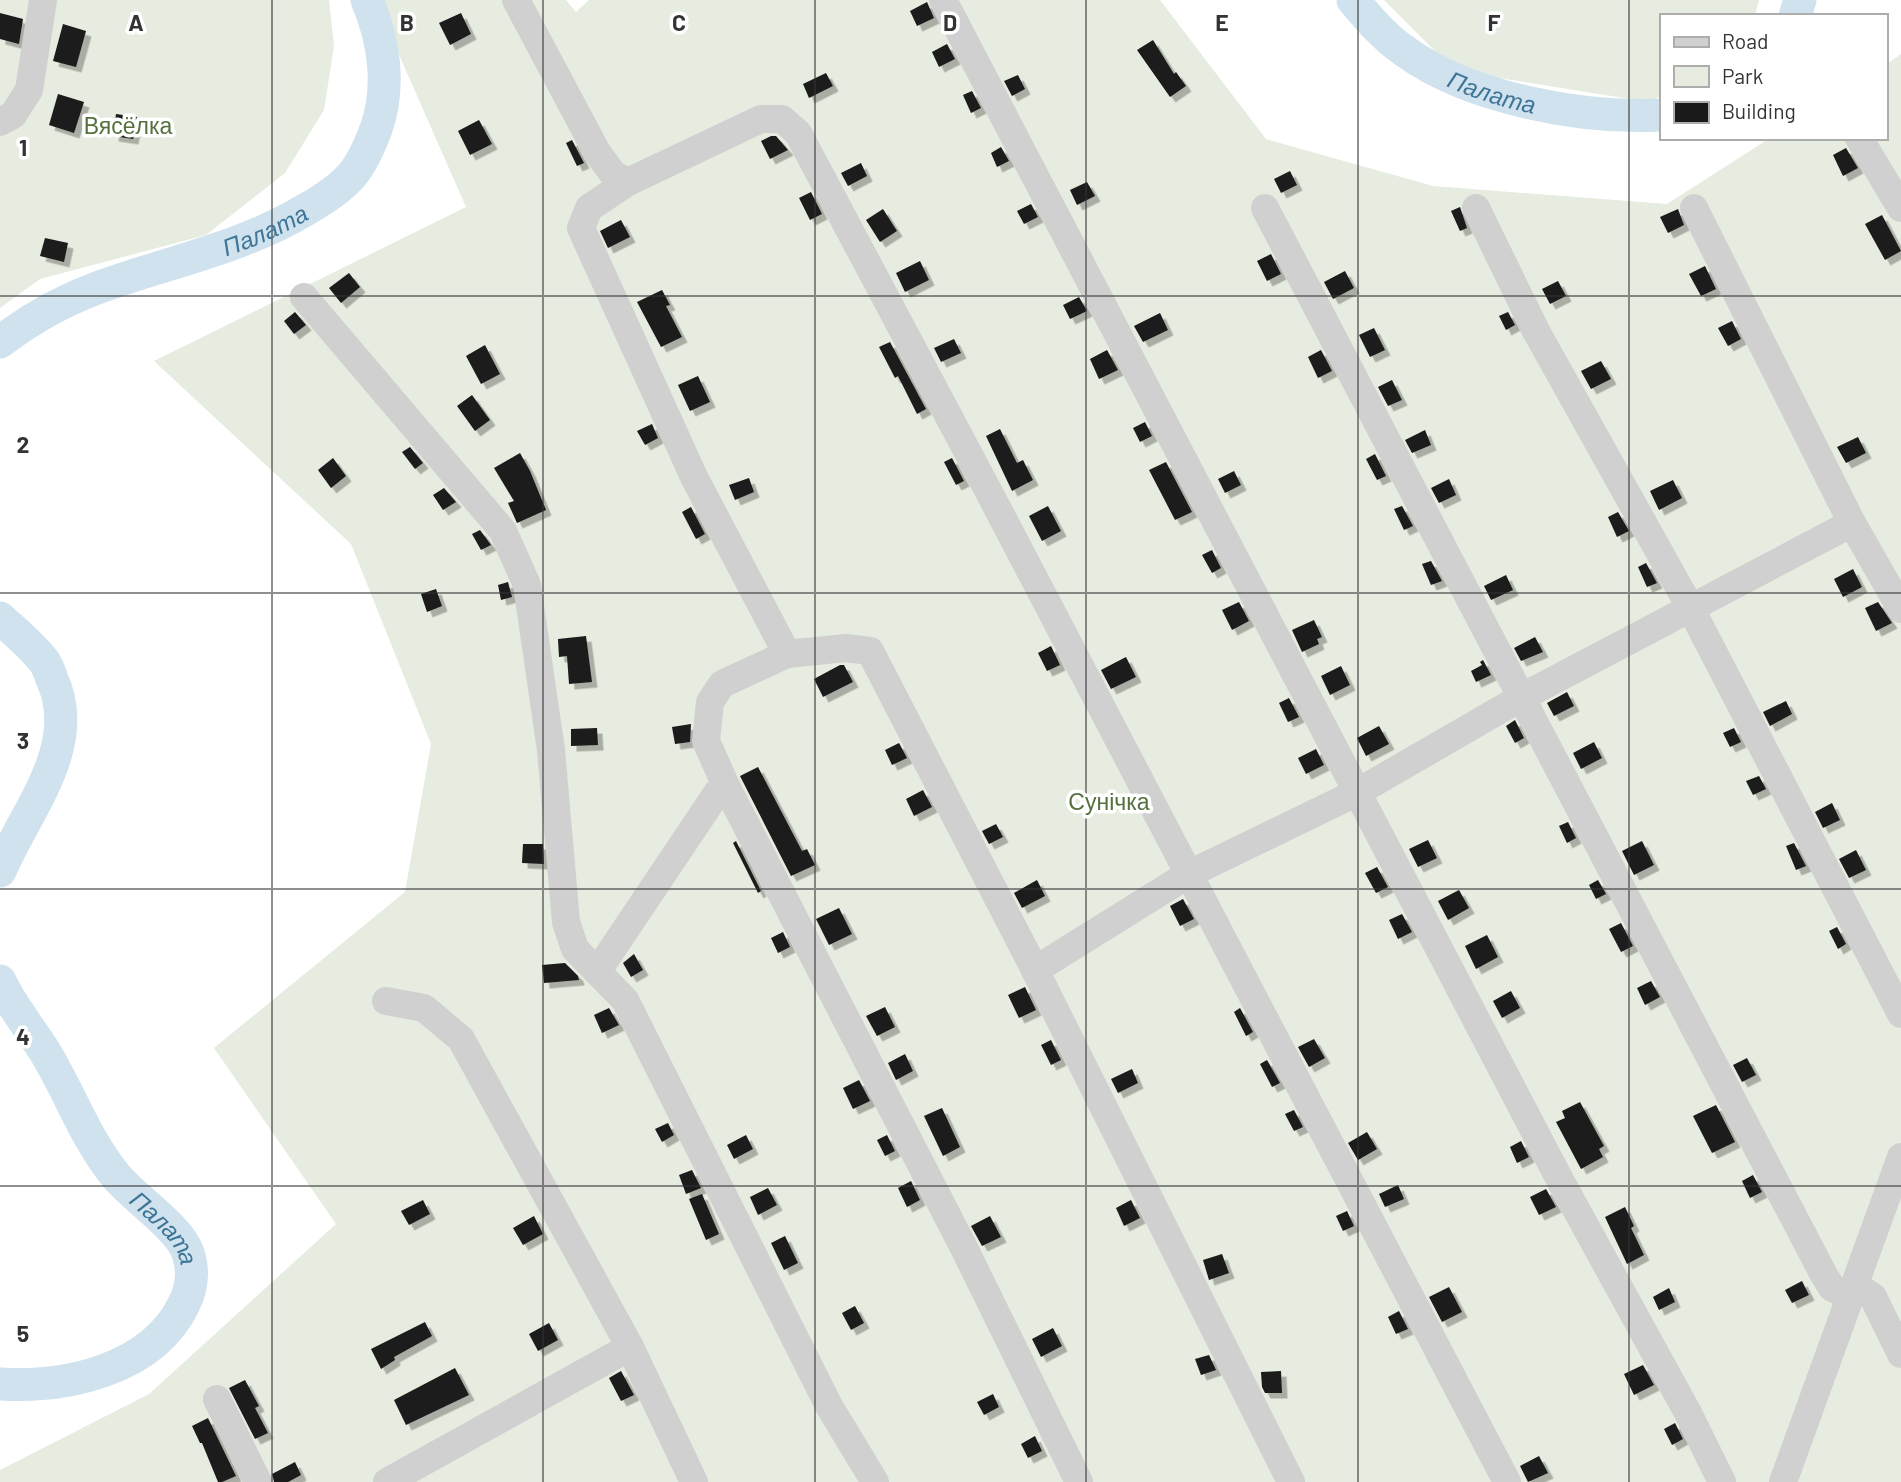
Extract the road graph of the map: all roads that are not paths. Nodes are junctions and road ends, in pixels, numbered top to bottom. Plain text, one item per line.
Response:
1 (43, 0) edge
2 (516, 0) edge
3 (943, 0) edge
4 (0, 122) edge
5 (1860, 140) edge
6 (628, 182) junction
7 (1265, 208) dead end
8 (1476, 208) dead end
9 (1694, 208) dead end
10 (1901, 208) edge
11 (304, 297) dead end
12 (1852, 523) junction
13 (1690, 607) junction
14 (1901, 610) edge
15 (787, 654) junction
16 (1522, 697) junction
17 (726, 786) junction
18 (1358, 792) junction
19 (1189, 874) junction
20 (1035, 970) junction
21 (597, 972) junction
22 (386, 1002) dead end
23 (1901, 1014) edge
24 (1901, 1157) edge
25 (1850, 1296) junction
26 (630, 1347) junction
27 (1901, 1354) edge
28 (217, 1399) dead end
29 (258, 1482) edge
30 (387, 1482) edge
31 (694, 1482) edge
32 (875, 1482) edge
33 (1079, 1482) edge
34 (1291, 1482) edge
35 (1507, 1482) edge
36 (1721, 1482) edge
37 (1783, 1482) edge

1 - 4 street
2 - 6 street
3 - 18 street
5 - 10 street
6 - 15 street
6 - 19 street
7 - 16 street
8 - 13 street
9 - 12 street
11 - 21 street
12 - 13 street
12 - 14 street
13 - 16 street
13 - 23 street
15 - 17 street
15 - 20 street
16 - 18 street
16 - 25 street
17 - 21 street
17 - 33 street
18 - 19 street
18 - 36 street
19 - 20 street
19 - 35 street
20 - 34 street
21 - 32 street
22 - 26 street
24 - 25 street
25 - 27 street
25 - 37 street
26 - 30 street
26 - 31 street
28 - 29 street

